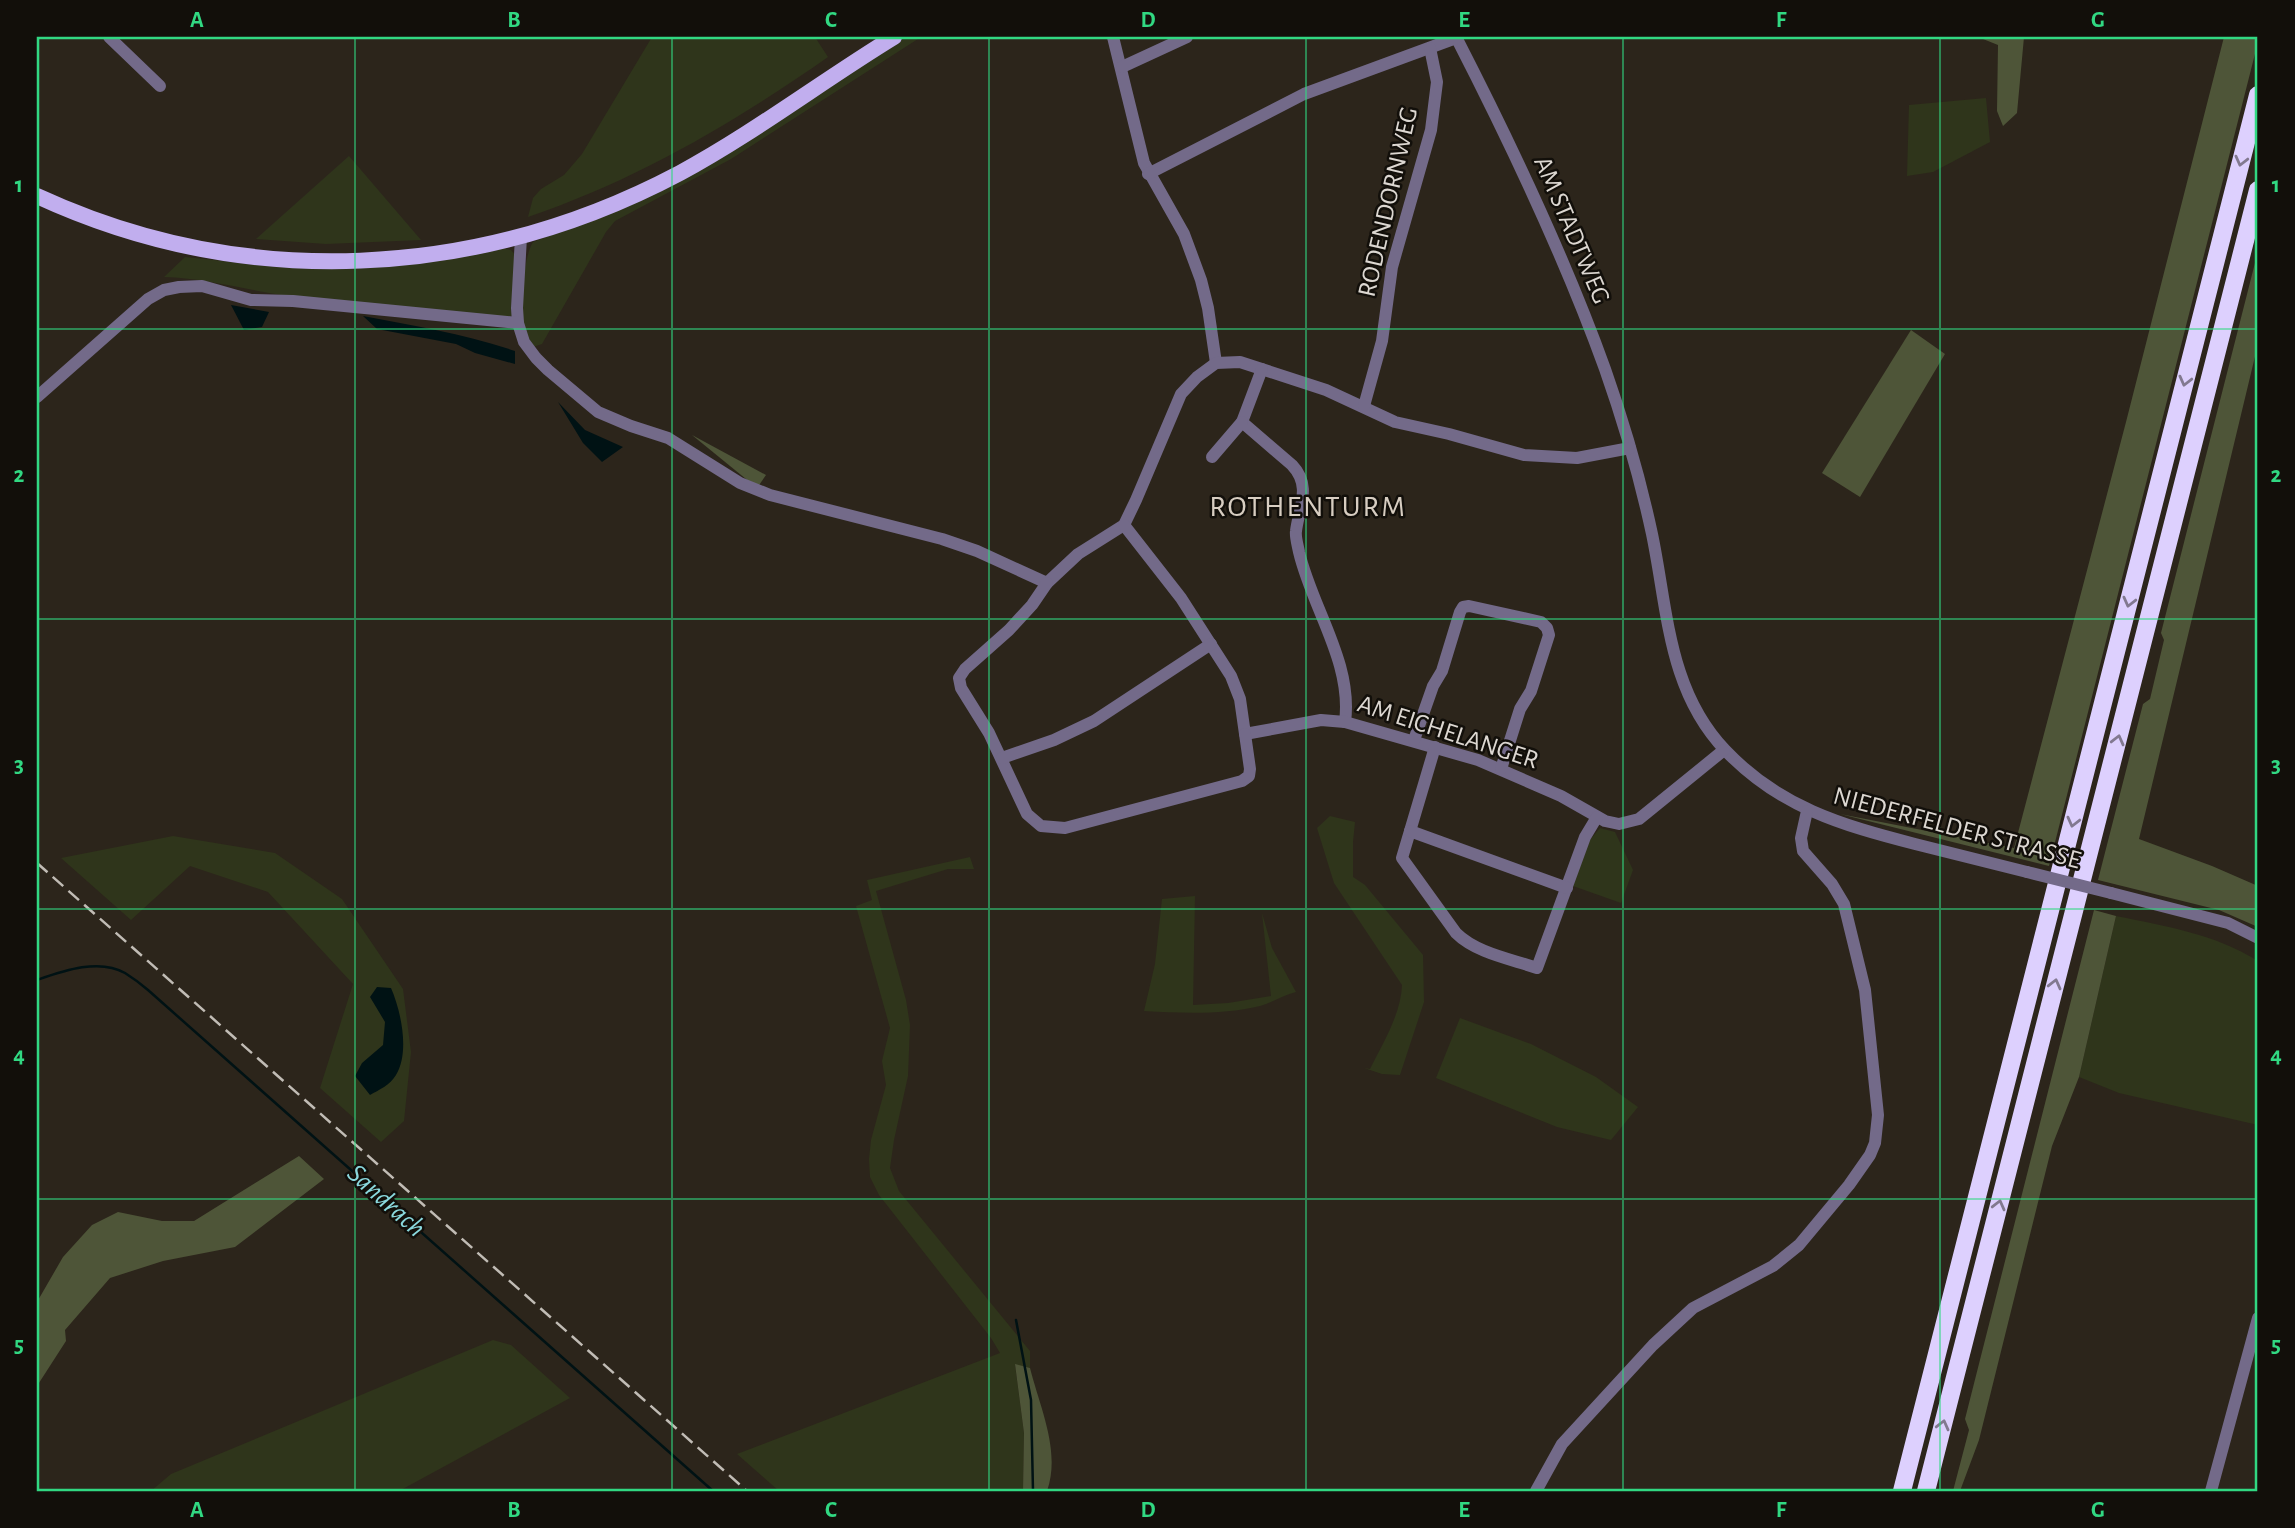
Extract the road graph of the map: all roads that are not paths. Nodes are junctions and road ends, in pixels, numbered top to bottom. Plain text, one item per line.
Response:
1 (109, 37) edge
2 (894, 37) edge
3 (1113, 37) edge
4 (1187, 37) edge
5 (1456, 37) edge
6 (1430, 48) junction
7 (1122, 67) junction
8 (160, 86) dead end
9 (2258, 95) edge
10 (1148, 174) junction
11 (2258, 190) edge
12 (37, 196) edge
13 (521, 237) junction
14 (518, 323) junction
15 (1216, 363) junction
16 (1262, 369) junction
17 (37, 397) edge
18 (1364, 406) junction
19 (1242, 422) junction
20 (1630, 448) junction
21 (1212, 457) dead end
22 (1124, 525) junction
23 (1047, 583) junction
24 (1210, 644) junction
25 (1345, 722) junction
26 (1245, 734) junction
27 (1414, 740) junction
28 (1435, 747) junction
29 (1724, 750) junction
30 (1002, 758) junction
31 (1501, 769) junction
32 (1807, 811) junction
33 (1597, 817) junction
34 (1410, 831) junction
35 (1567, 888) junction
36 (2258, 938) edge
37 (2258, 1318) edge
38 (1536, 1491) edge
39 (1902, 1491) edge
40 (1926, 1491) edge
41 (2211, 1491) edge

1 - 8 street
2 - 13 main road
3 - 7 street
4 - 7 street
5 - 6 street
5 - 20 street, AM STADTWEG
6 - 10 street
6 - 18 street, RODENDORNWEG
7 - 10 street
9 -> 39 highway
10 - 15 street
40 -> 11 highway
12 - 13 main road
13 - 14 street
14 - 17 street
14 - 23 street
15 - 16 street
15 - 22 street
16 - 18 street
16 - 19 street
18 - 20 street
19 - 21 street
19 - 25 street
20 - 29 street, NIEDERFELDER STRASSE
22 - 23 street
22 - 24 street
23 - 30 street
24 - 26 street
24 - 30 street
25 - 26 street, AM EICHELANGER
25 - 27 street, AM EICHELANGER
26 - 30 street
27 - 28 street, AM EICHELANGER
27 - 31 street
28 - 31 street, AM EICHELANGER
28 - 34 street
29 - 32 street, NIEDERFELDER STRASSE
29 - 33 street, AM EICHELANGER
31 - 33 street, AM EICHELANGER
32 - 36 street, NIEDERFELDER STRASSE, bridge
32 - 38 street
33 - 35 street
34 - 35 street
34 - 35 street
37 - 41 street

